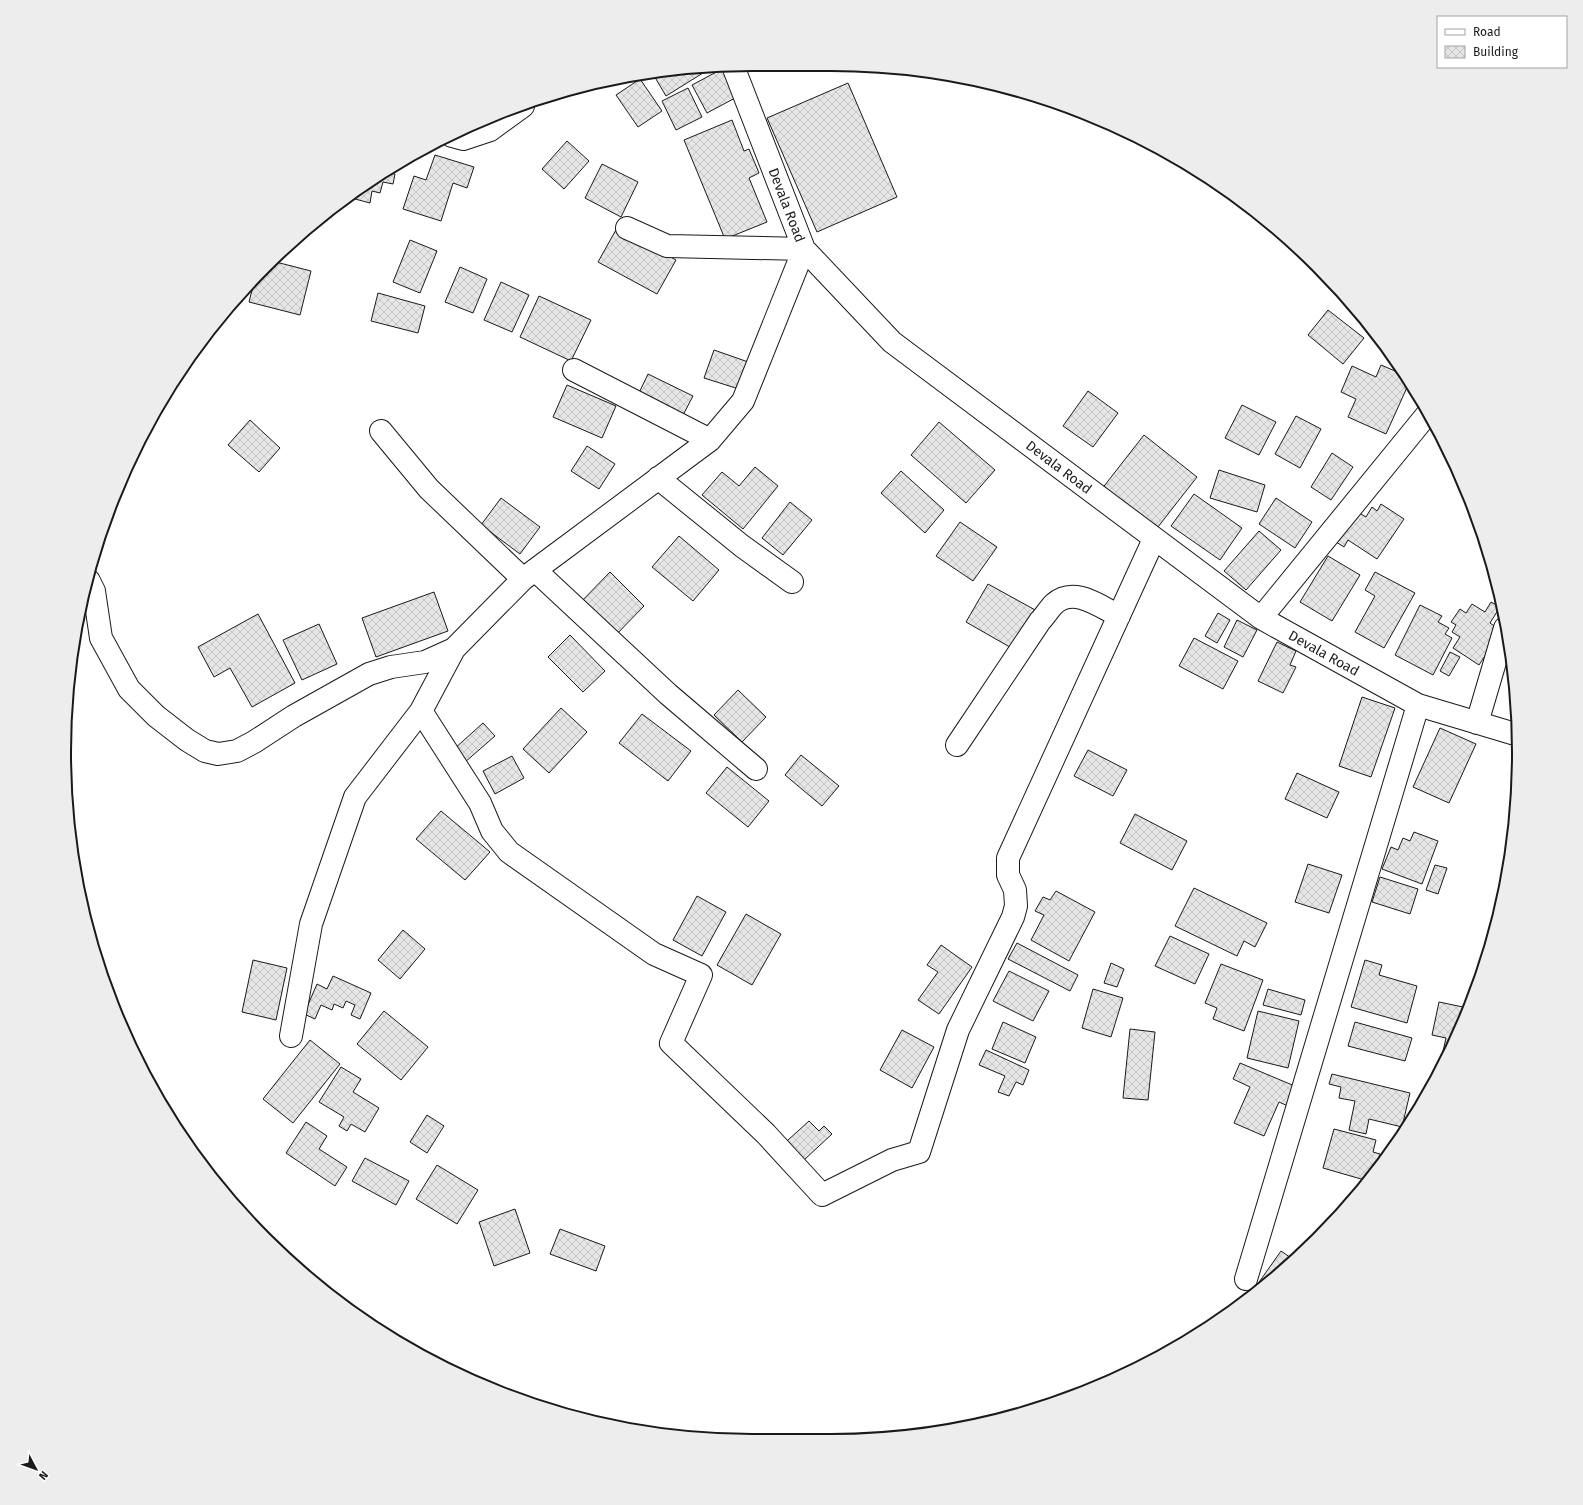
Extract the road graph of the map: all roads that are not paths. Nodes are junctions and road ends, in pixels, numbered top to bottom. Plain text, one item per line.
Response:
1 (735, 71) edge
2 (507, 117) edge
3 (458, 138) edge
4 (627, 228) dead end
5 (804, 249) junction
6 (574, 370) dead end
7 (1424, 417) edge
8 (381, 431) dead end
9 (710, 440) junction
10 (658, 478) junction
11 (1154, 539) junction
12 (529, 575) junction
13 (792, 582) dead end
14 (92, 586) edge
15 (1119, 616) junction
16 (1261, 618) junction
17 (1502, 638) edge
18 (454, 649) junction
19 (1418, 704) junction
20 (421, 711) junction
21 (1477, 723) junction
22 (1512, 733) edge
23 (957, 745) dead end
24 (756, 769) dead end
25 (291, 1036) dead end
26 (1246, 1279) dead end

1 - 5 street, Devala Road
2 - 3 street
4 - 5 street
5 - 9 street
5 - 11 street, Devala Road
6 - 9 street
7 - 16 street
8 - 12 street
9 - 10 street
10 - 12 street
10 - 13 street
11 - 15 street
11 - 16 street, Devala Road
12 - 18 street
12 - 24 street
14 - 18 street
15 - 20 street
15 - 23 street
16 - 19 street, Devala Road
17 - 21 street
18 - 20 street
19 - 21 street, Devala Road
19 - 26 street
20 - 25 street
21 - 22 street, Devala Road

